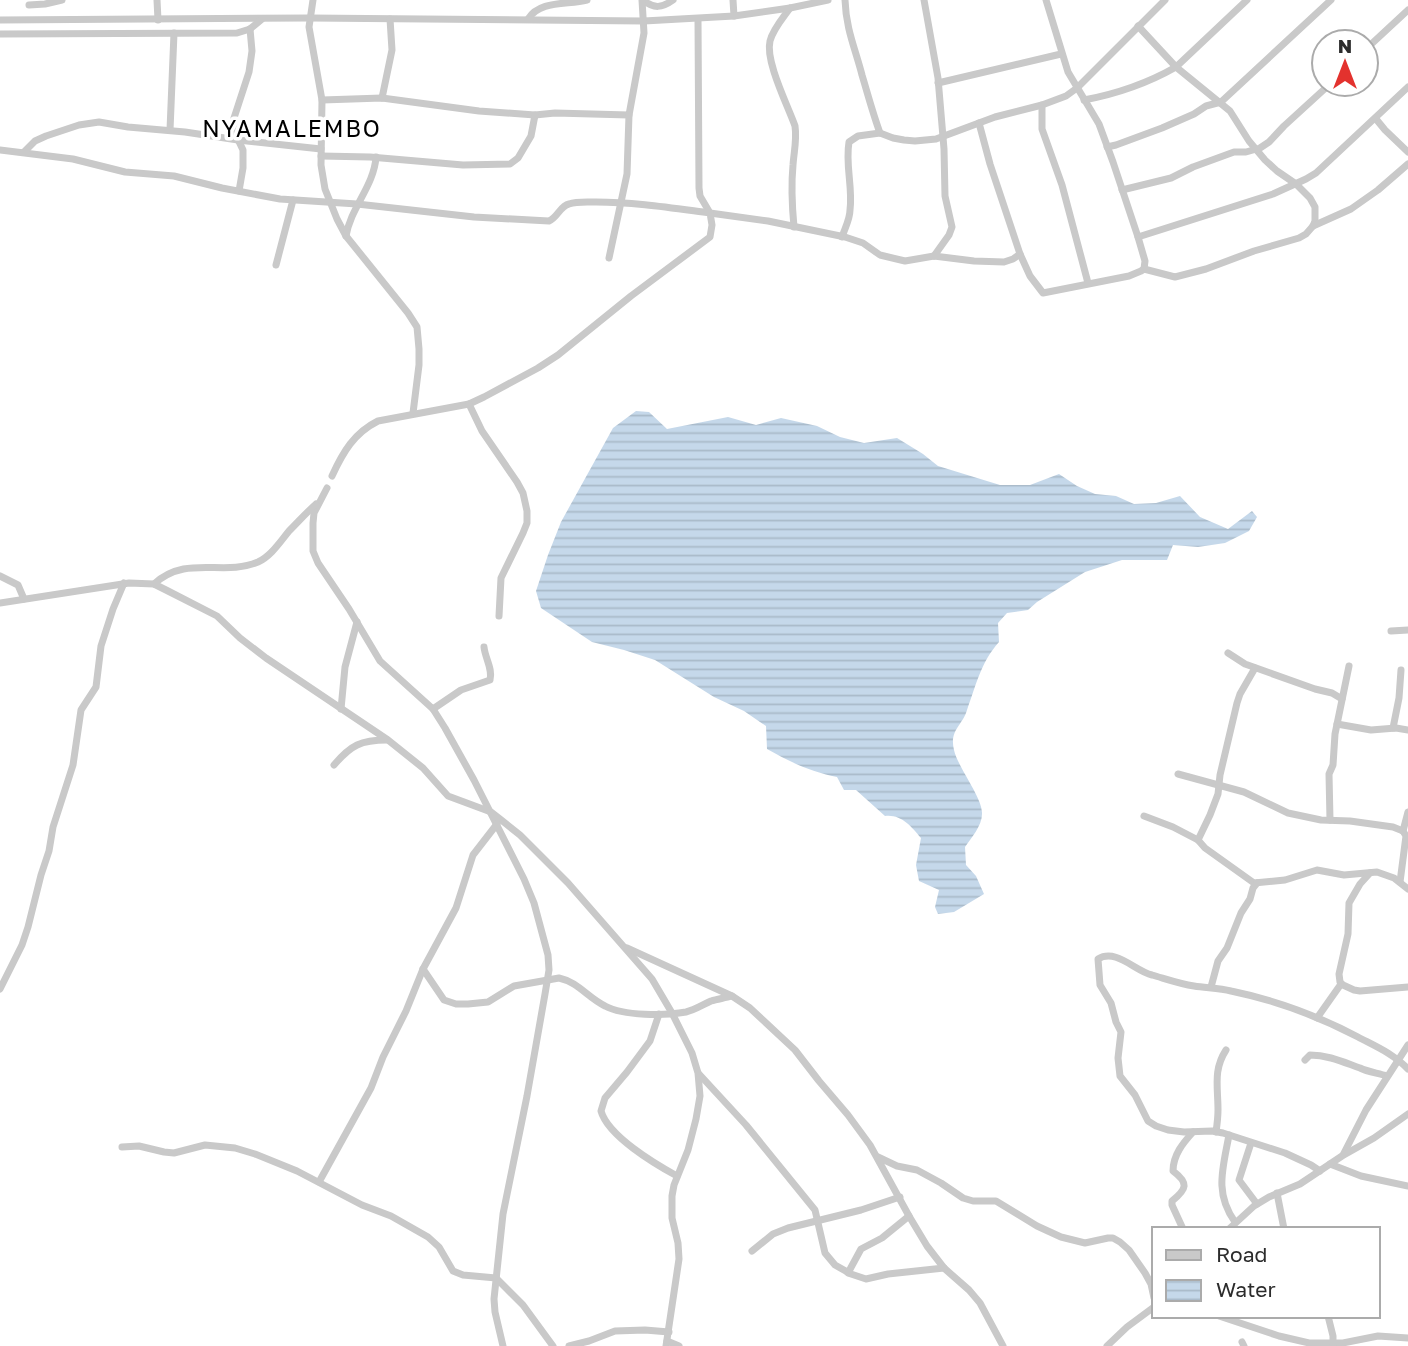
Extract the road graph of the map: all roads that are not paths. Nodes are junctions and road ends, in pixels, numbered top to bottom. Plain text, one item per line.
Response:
1 (62, 0) edge
2 (157, 0) edge
3 (313, 0) edge
4 (587, 0) edge
5 (643, 0) edge
6 (673, 0) edge
7 (733, 0) edge
8 (828, 0) edge
9 (845, 0) edge
10 (924, 0) edge
11 (1046, 0) edge
12 (1165, 0) edge
13 (1247, 0) edge
14 (1331, 0) edge
15 (29, 2) edge
16 (790, 8) junction
17 (1408, 10) edge
18 (734, 16) junction
19 (310, 18) junction
20 (263, 19) junction
21 (390, 19) junction
22 (528, 19) junction
23 (698, 19) junction
24 (0, 20) edge
25 (30, 20) junction
26 (158, 20) junction
27 (644, 21) junction
28 (1138, 26) junction
29 (250, 29) junction
30 (174, 33) junction
31 (0, 34) edge
32 (1380, 36) edge
33 (1061, 54) junction
34 (1177, 67) junction
35 (938, 83) junction
36 (1408, 87) edge
37 (1077, 88) junction
38 (382, 98) junction
39 (1315, 98) edge
40 (322, 100) junction
41 (1084, 100) junction
42 (1221, 102) junction
43 (1042, 105) junction
44 (535, 115) junction
45 (629, 115) junction
46 (1376, 119) junction
47 (979, 123) junction
48 (170, 130) junction
49 (880, 133) junction
50 (943, 136) junction
51 (238, 140) junction
52 (1108, 147) junction
53 (1257, 149) junction
54 (0, 150) edge
55 (24, 152) junction
56 (321, 152) junction
57 (1408, 152) edge
58 (376, 157) junction
59 (1408, 164) edge
60 (1296, 184) junction
61 (1122, 190) junction
62 (239, 191) junction
63 (293, 200) junction
64 (329, 202) junction
65 (621, 203) junction
66 (357, 204) junction
67 (710, 213) junction
68 (1313, 226) junction
69 (794, 227) junction
70 (346, 236) junction
71 (842, 237) junction
72 (1138, 237) junction
73 (1020, 254) junction
74 (934, 256) junction
75 (609, 258) dead end
76 (276, 265) dead end
77 (1144, 269) junction
78 (1088, 283) junction
79 (469, 404) junction
80 (413, 413) junction
81 (332, 476) dead end
82 (327, 488) dead end
83 (318, 503) junction
84 (0, 576) edge
85 (124, 583) junction
86 (153, 584) junction
87 (24, 599) junction
88 (0, 603) edge
89 (499, 617) dead end
90 (356, 622) junction
91 (1408, 630) edge
92 (1391, 631) dead end
93 (484, 646) dead end
94 (1228, 653) dead end
95 (1349, 666) dead end
96 (1255, 668) junction
97 (1401, 670) dead end
98 (1399, 698) junction
99 (1342, 699) junction
100 (1408, 701) edge
101 (341, 709) junction
102 (433, 709) junction
103 (1337, 724) junction
104 (1393, 728) junction
105 (1408, 730) edge
106 (388, 740) junction
107 (334, 765) dead end
108 (1178, 774) dead end
109 (1220, 785) junction
110 (491, 812) junction
111 (1408, 812) edge
112 (1144, 816) dead end
113 (1330, 820) junction
114 (496, 824) junction
115 (1403, 831) junction
116 (1198, 841) junction
117 (1371, 873) junction
118 (1400, 882) junction
119 (1257, 883) junction
120 (1408, 889) edge
121 (625, 947) junction
122 (423, 969) junction
123 (548, 979) junction
124 (1341, 984) junction
125 (1211, 987) junction
126 (1408, 988) edge
127 (0, 989) edge
128 (732, 996) junction
129 (672, 1013) junction
130 (659, 1014) junction
131 (1317, 1018) junction
132 (1408, 1045) edge
133 (1226, 1050) dead end
134 (1398, 1059) junction
135 (1305, 1060) dead end
136 (1408, 1069) edge
137 (698, 1073) junction
138 (1387, 1076) junction
139 (1408, 1114) edge
140 (1193, 1132) junction
141 (1216, 1132) junction
142 (1229, 1135) junction
143 (1251, 1143) junction
144 (122, 1147) dead end
145 (877, 1156) junction
146 (1342, 1156) junction
147 (1331, 1164) junction
148 (1320, 1171) junction
149 (677, 1176) junction
150 (319, 1182) junction
151 (1408, 1186) edge
152 (1278, 1194) junction
153 (900, 1198) junction
154 (1257, 1204) junction
155 (908, 1216) junction
156 (818, 1222) junction
157 (1236, 1222) junction
158 (1182, 1227) edge
159 (1231, 1227) edge
160 (1284, 1227) edge
161 (752, 1251) dead end
162 (944, 1268) junction
163 (848, 1273) junction
164 (496, 1278) junction
165 (1152, 1289) edge
166 (1152, 1308) edge
167 (1225, 1318) edge
168 (1328, 1318) edge
169 (669, 1332) junction
170 (1408, 1338) edge
171 (666, 1343) edge
172 (1333, 1343) junction
173 (503, 1346) edge
174 (553, 1346) edge
175 (569, 1346) edge
176 (679, 1346) edge
177 (1003, 1346) edge
178 (1107, 1346) edge

1 - 15 street
2 - 26 street
3 - 19 street
4 - 22 street
5 - 6 street
5 - 27 street
7 - 18 street
8 - 16 street
9 - 49 street
10 - 35 street
11 - 33 street
12 - 28 street
13 - 34 street
14 - 42 street
15 - 25 street
16 - 18 street
16 - 69 street
17 - 32 street
18 - 23 street
19 - 20 street
19 - 21 street
19 - 40 street
20 - 26 street
20 - 29 street
21 - 22 street
21 - 38 street
22 - 27 street
23 - 27 street
23 - 67 street
24 - 25 street
25 - 26 street
27 - 45 street
28 - 34 street
28 - 37 street
29 - 30 street
29 - 51 street
30 - 31 street
30 - 48 street
33 - 35 street
33 - 37 street
34 - 41 street
34 - 42 street
35 - 50 street
36 - 46 street
37 - 41 street
37 - 43 street
38 - 40 street
38 - 44 street
39 - 53 street
40 - 56 street
41 - 52 street
42 - 52 street
42 - 53 street
43 - 47 street
43 - 78 street
44 - 45 street
44 - 58 street
45 - 65 street
46 - 57 street
46 - 60 street
47 - 50 street
47 - 73 street
48 - 51 street
48 - 55 street
49 - 50 street
49 - 71 street
50 - 74 street
51 - 56 street
51 - 62 street
52 - 61 street
53 - 60 street
53 - 61 street
54 - 55 street
55 - 62 street
56 - 58 street
56 - 64 street
58 - 66 street
59 - 68 street
60 - 68 street
60 - 72 street
61 - 72 street
62 - 63 street
63 - 64 street
63 - 76 street
64 - 66 street
64 - 70 street
65 - 66 street
65 - 67 street
65 - 75 street
66 - 70 street
67 - 69 street
67 - 79 street
68 - 77 street
69 - 71 street
70 - 80 street
71 - 74 street
72 - 77 street
73 - 74 street
73 - 78 street
77 - 78 street
79 - 80 street
79 - 89 street
80 - 81 street
82 - 83 street
83 - 86 street
83 - 90 street
84 - 87 street
85 - 86 street
85 - 87 street
85 - 127 street
86 - 101 street
87 - 88 street
90 - 101 street
90 - 102 street
91 - 92 street
93 - 102 street
94 - 96 street
95 - 99 street
96 - 99 street
96 - 109 street
97 - 98 street
98 - 100 street
98 - 104 street
99 - 103 street
101 - 106 street
102 - 110 street
103 - 104 street
103 - 113 street
104 - 105 street
106 - 107 street
106 - 110 street
108 - 109 street
109 - 113 street
109 - 116 street
110 - 114 street
110 - 121 street
111 - 115 street
112 - 116 street
113 - 115 street
114 - 122 street
114 - 123 street
115 - 118 street
116 - 119 street
117 - 118 street
117 - 119 street
117 - 124 street
118 - 120 street
119 - 125 street
121 - 128 street
121 - 129 street
122 - 123 street
122 - 150 street
123 - 130 street
123 - 164 street
124 - 126 street
124 - 131 street
125 - 131 street
125 - 140 street
128 - 129 street
128 - 145 street
129 - 130 street
129 - 137 street
130 - 149 street
131 - 134 street
132 - 134 street
133 - 141 street
134 - 136 street
134 - 138 street
135 - 138 street
137 - 149 street
137 - 156 street
138 - 146 street
139 - 146 street
140 - 141 street
140 - 158 street
141 - 142 street
142 - 143 street
142 - 157 street
143 - 148 street
143 - 154 street
144 - 150 street
145 - 153 street
145 - 165 street
146 - 147 street
147 - 148 street
147 - 151 street
148 - 152 street
149 - 169 street
150 - 164 street
152 - 154 street
152 - 160 street
153 - 155 street
153 - 156 street
154 - 157 street
155 - 162 street
155 - 163 street
156 - 161 street
156 - 163 street
157 - 159 street
162 - 163 street
162 - 177 street
164 - 173 street
164 - 174 street
166 - 178 street
167 - 172 street
168 - 172 street
169 - 171 street
169 - 175 street
170 - 172 street
171 - 176 street

